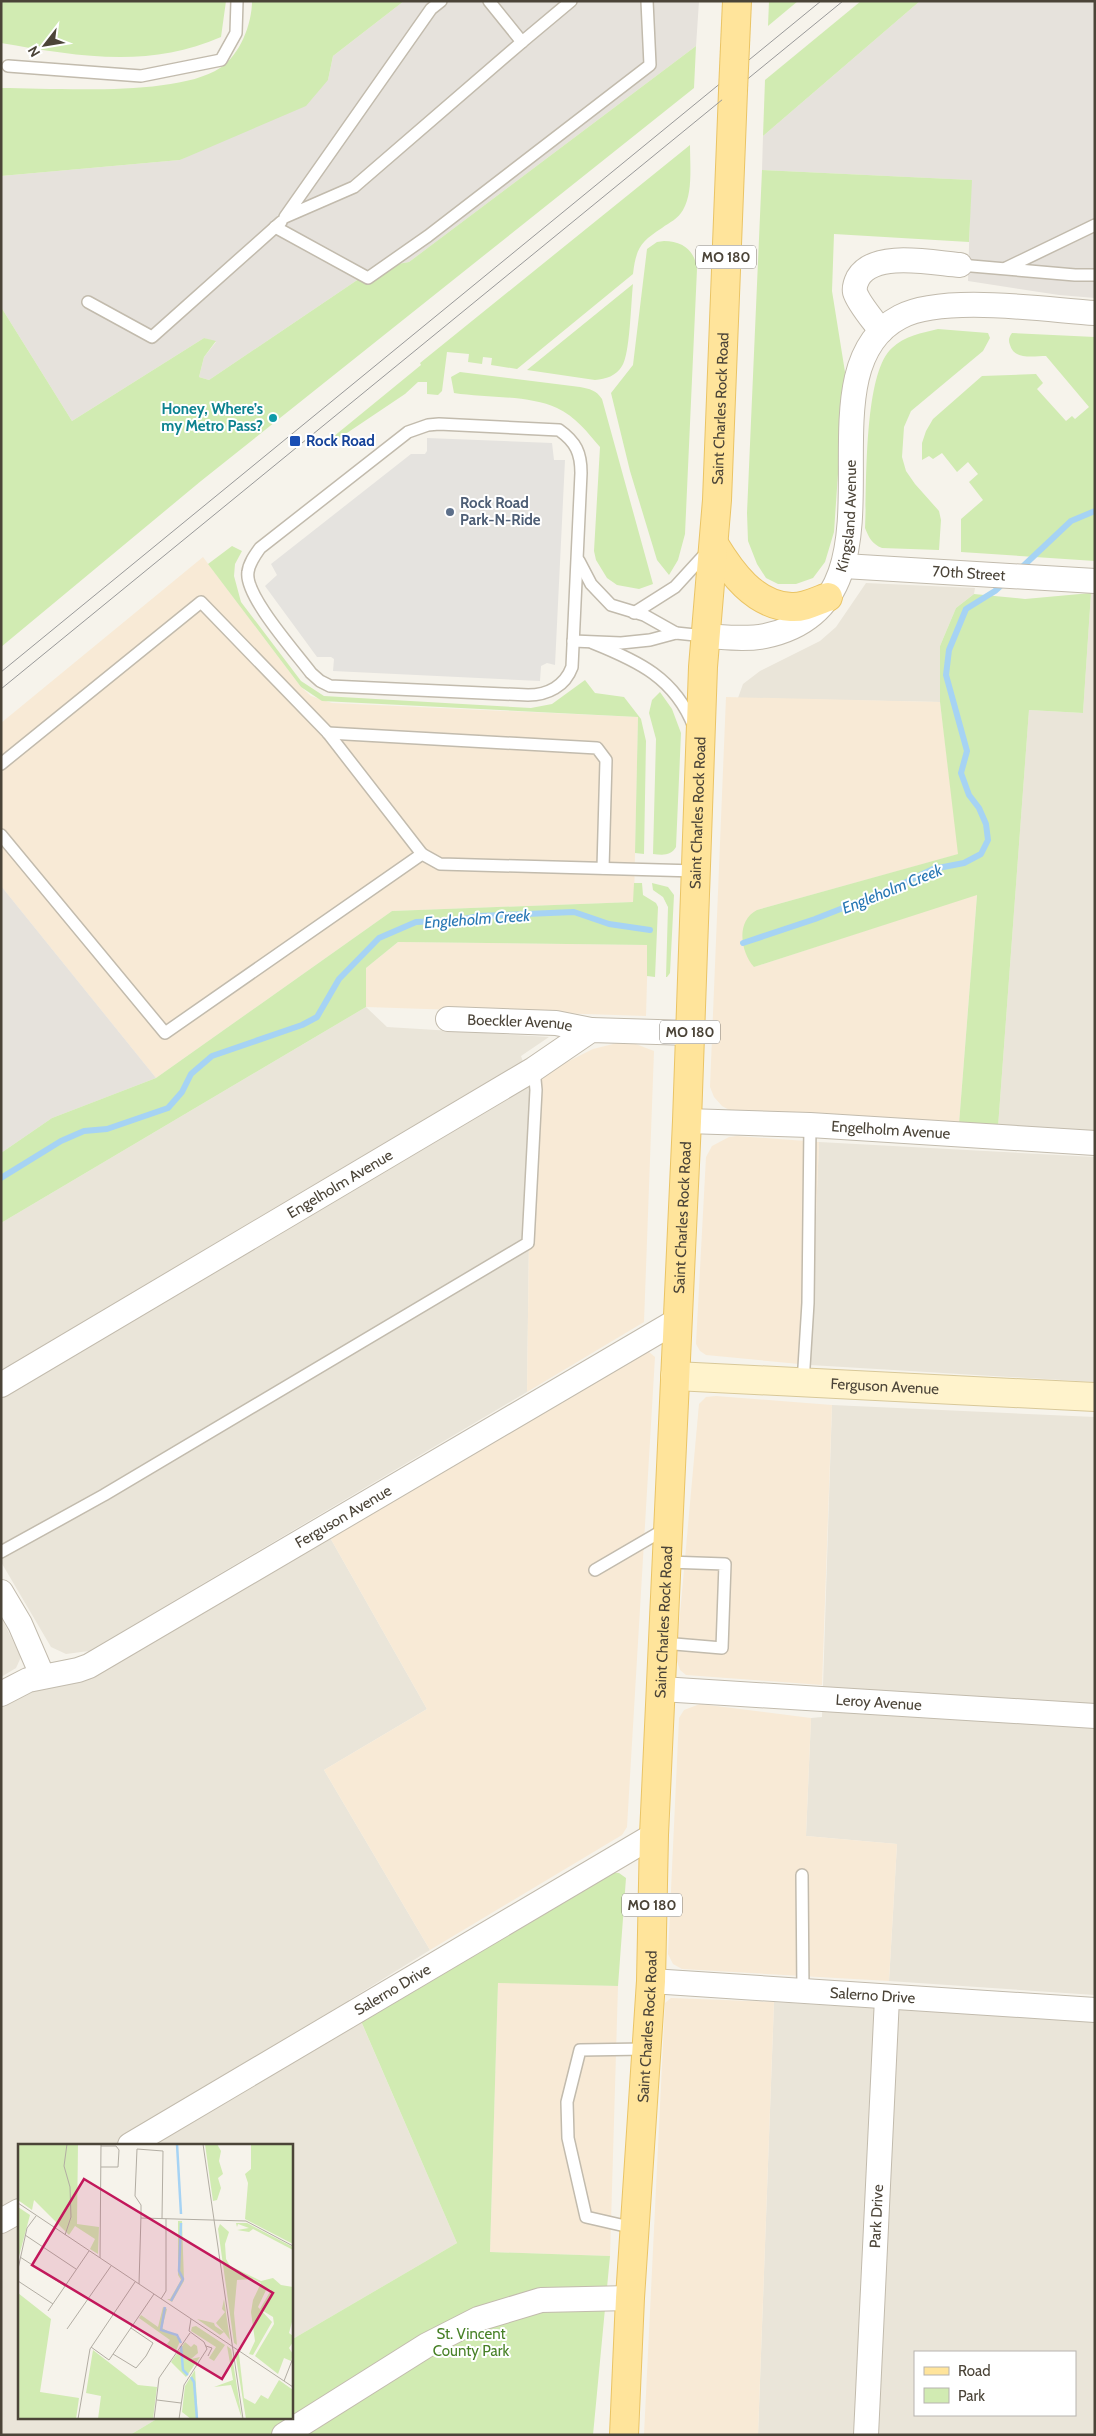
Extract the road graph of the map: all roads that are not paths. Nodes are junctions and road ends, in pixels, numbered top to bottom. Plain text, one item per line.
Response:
1 (237, 1) edge
2 (441, 1) edge
3 (489, 1) edge
4 (571, 1) edge
5 (647, 1) edge
6 (737, 1) edge
7 (522, 42) junction
8 (8, 66) dead end
9 (285, 217) junction
10 (1095, 225) edge
11 (275, 227) junction
12 (960, 265) joint
13 (1005, 268) junction
14 (1095, 275) edge
15 (88, 302) dead end
16 (1095, 313) edge
17 (880, 331) junction
18 (714, 544) junction
19 (577, 558) junction
20 (844, 566) junction
21 (1095, 581) edge
22 (828, 597) junction
23 (634, 613) junction
24 (676, 633) junction
25 (705, 636) junction
26 (573, 642) junction
27 (593, 643) junction
28 (328, 733) junction
29 (700, 744) junction
30 (1, 764) edge
31 (1, 835) edge
32 (422, 854) junction
33 (603, 868) junction
34 (696, 871) junction
35 (448, 1019) dead end
36 (591, 1030) junction
37 (690, 1033) junction
38 (534, 1069) junction
39 (687, 1120) junction
40 (810, 1125) junction
41 (1095, 1143) edge
42 (678, 1320) junction
43 (675, 1376) junction
44 (803, 1382) junction
45 (1, 1385) edge
46 (1095, 1397) edge
47 (669, 1528) junction
48 (1, 1552) edge
49 (668, 1562) junction
50 (595, 1570) dead end
51 (1, 1592) edge
52 (663, 1643) junction
53 (42, 1676) junction
54 (662, 1689) junction
55 (1, 1694) edge
56 (1095, 1716) edge
57 (654, 1835) junction
58 (802, 1875) dead end
59 (651, 1981) junction
60 (803, 1992) junction
61 (887, 1998) junction
62 (1095, 2010) edge
63 (646, 2049) junction
64 (132, 2144) edge
65 (18, 2212) edge
66 (1, 2221) edge
67 (634, 2228) junction
68 (630, 2298) junction
69 (284, 2435) edge
70 (624, 2435) edge
71 (866, 2435) edge

1 - 8 lane
2 - 9 lane
3 - 7 lane
4 - 7 lane
5 - 11 lane
6 - 18 main road, Saint Charles Rock Road / MO 180, bridge
7 - 9 lane
9 - 11 lane
10 - 13 lane
11 - 15 lane
12 - 13 lane
12 - 17 street
13 - 14 lane
16 - 17 street, Kingsland Avenue
17 - 20 street, Kingsland Avenue
18 - 22 main road
18 - 23 lane
18 - 25 main road, Saint Charles Rock Road / MO 180
19 - 23 lane
19 - 26 lane
19 - 26 lane
20 - 21 street, 70th Street
20 - 22 street, Kingsland Avenue
22 - 25 street, Kingsland Avenue
23 - 24 lane
24 - 25 lane
24 - 27 lane
25 - 29 main road, Saint Charles Rock Road / MO 180
26 - 27 lane
27 - 29 lane
28 - 30 lane
28 - 32 lane
28 - 33 lane
29 - 34 main road, Saint Charles Rock Road / MO 180
31 - 32 lane
32 - 33 lane
33 - 34 lane
34 - 37 main road, Saint Charles Rock Road / MO 180
35 - 36 street, Boeckler Avenue
36 - 37 street
36 - 38 street, Engelholm Avenue
37 - 39 main road, Saint Charles Rock Road / MO 180
38 - 45 street, Engelholm Avenue
38 - 48 lane
39 - 40 street, Engelholm Avenue
39 - 42 main road, Saint Charles Rock Road / MO 180
40 - 41 street, Engelholm Avenue
40 - 44 lane
42 - 43 main road, Saint Charles Rock Road / MO 180
42 - 53 street, Ferguson Avenue
43 - 44 street, Ferguson Avenue
43 - 47 main road, Saint Charles Rock Road / MO 180
44 - 46 street, Ferguson Avenue
47 - 49 main road, Saint Charles Rock Road / MO 180
47 - 50 lane
49 - 52 main road, Saint Charles Rock Road / MO 180
49 - 52 lane
51 - 53 street
52 - 54 main road, Saint Charles Rock Road / MO 180
53 - 55 street, Ferguson Avenue
54 - 56 street, Leroy Avenue
54 - 57 main road, Saint Charles Rock Road / MO 180
57 - 59 main road, Saint Charles Rock Road / MO 180
57 - 64 street, Salerno Drive
58 - 60 lane
59 - 60 street, Salerno Drive
59 - 63 main road, Saint Charles Rock Road / MO 180
60 - 61 street, Salerno Drive
61 - 62 street, Salerno Drive
61 - 71 street, Park Drive
63 - 67 main road, Saint Charles Rock Road / MO 180
63 - 67 lane
65 - 66 street
67 - 68 main road, Saint Charles Rock Road / MO 180
68 - 69 street
68 - 70 main road, Saint Charles Rock Road / MO 180

